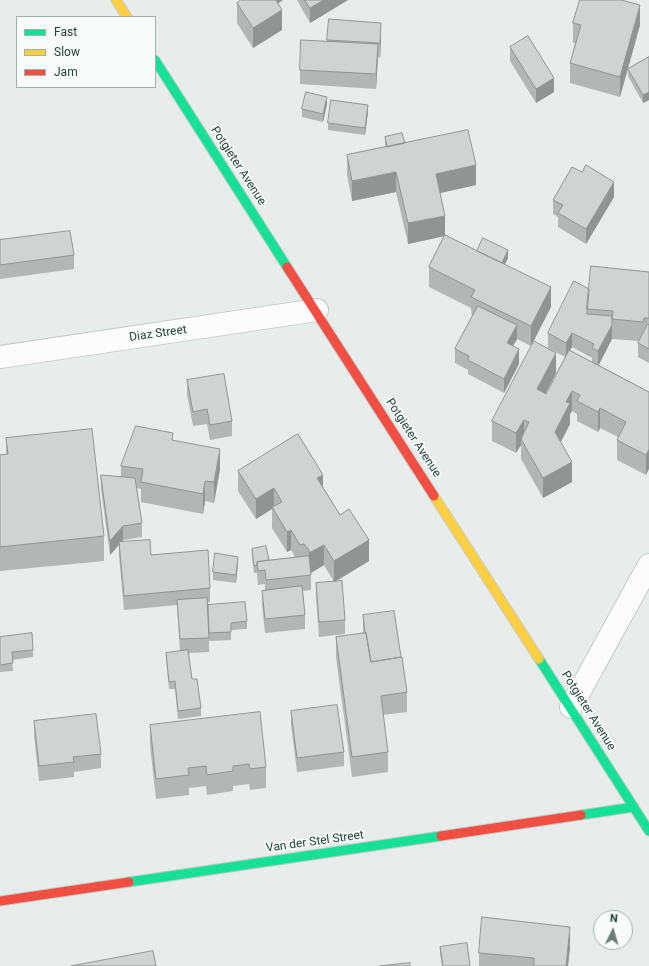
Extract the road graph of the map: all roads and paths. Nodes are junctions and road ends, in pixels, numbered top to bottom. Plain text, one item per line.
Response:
1 (116, 0) edge
2 (126, 16) edge
3 (156, 62) edge
4 (317, 310) junction
5 (0, 357) edge
6 (649, 565) edge
7 (571, 707) junction
8 (634, 807) junction
9 (649, 831) edge
10 (0, 901) edge

1 - 2 street
3 - 4 street, Potgieter Avenue
4 - 5 street, Diaz Street
4 - 7 street, Potgieter Avenue
6 - 7 street
7 - 8 street, Potgieter Avenue
8 - 9 street, Potgieter Avenue
8 - 10 street, Van der Stel Street

